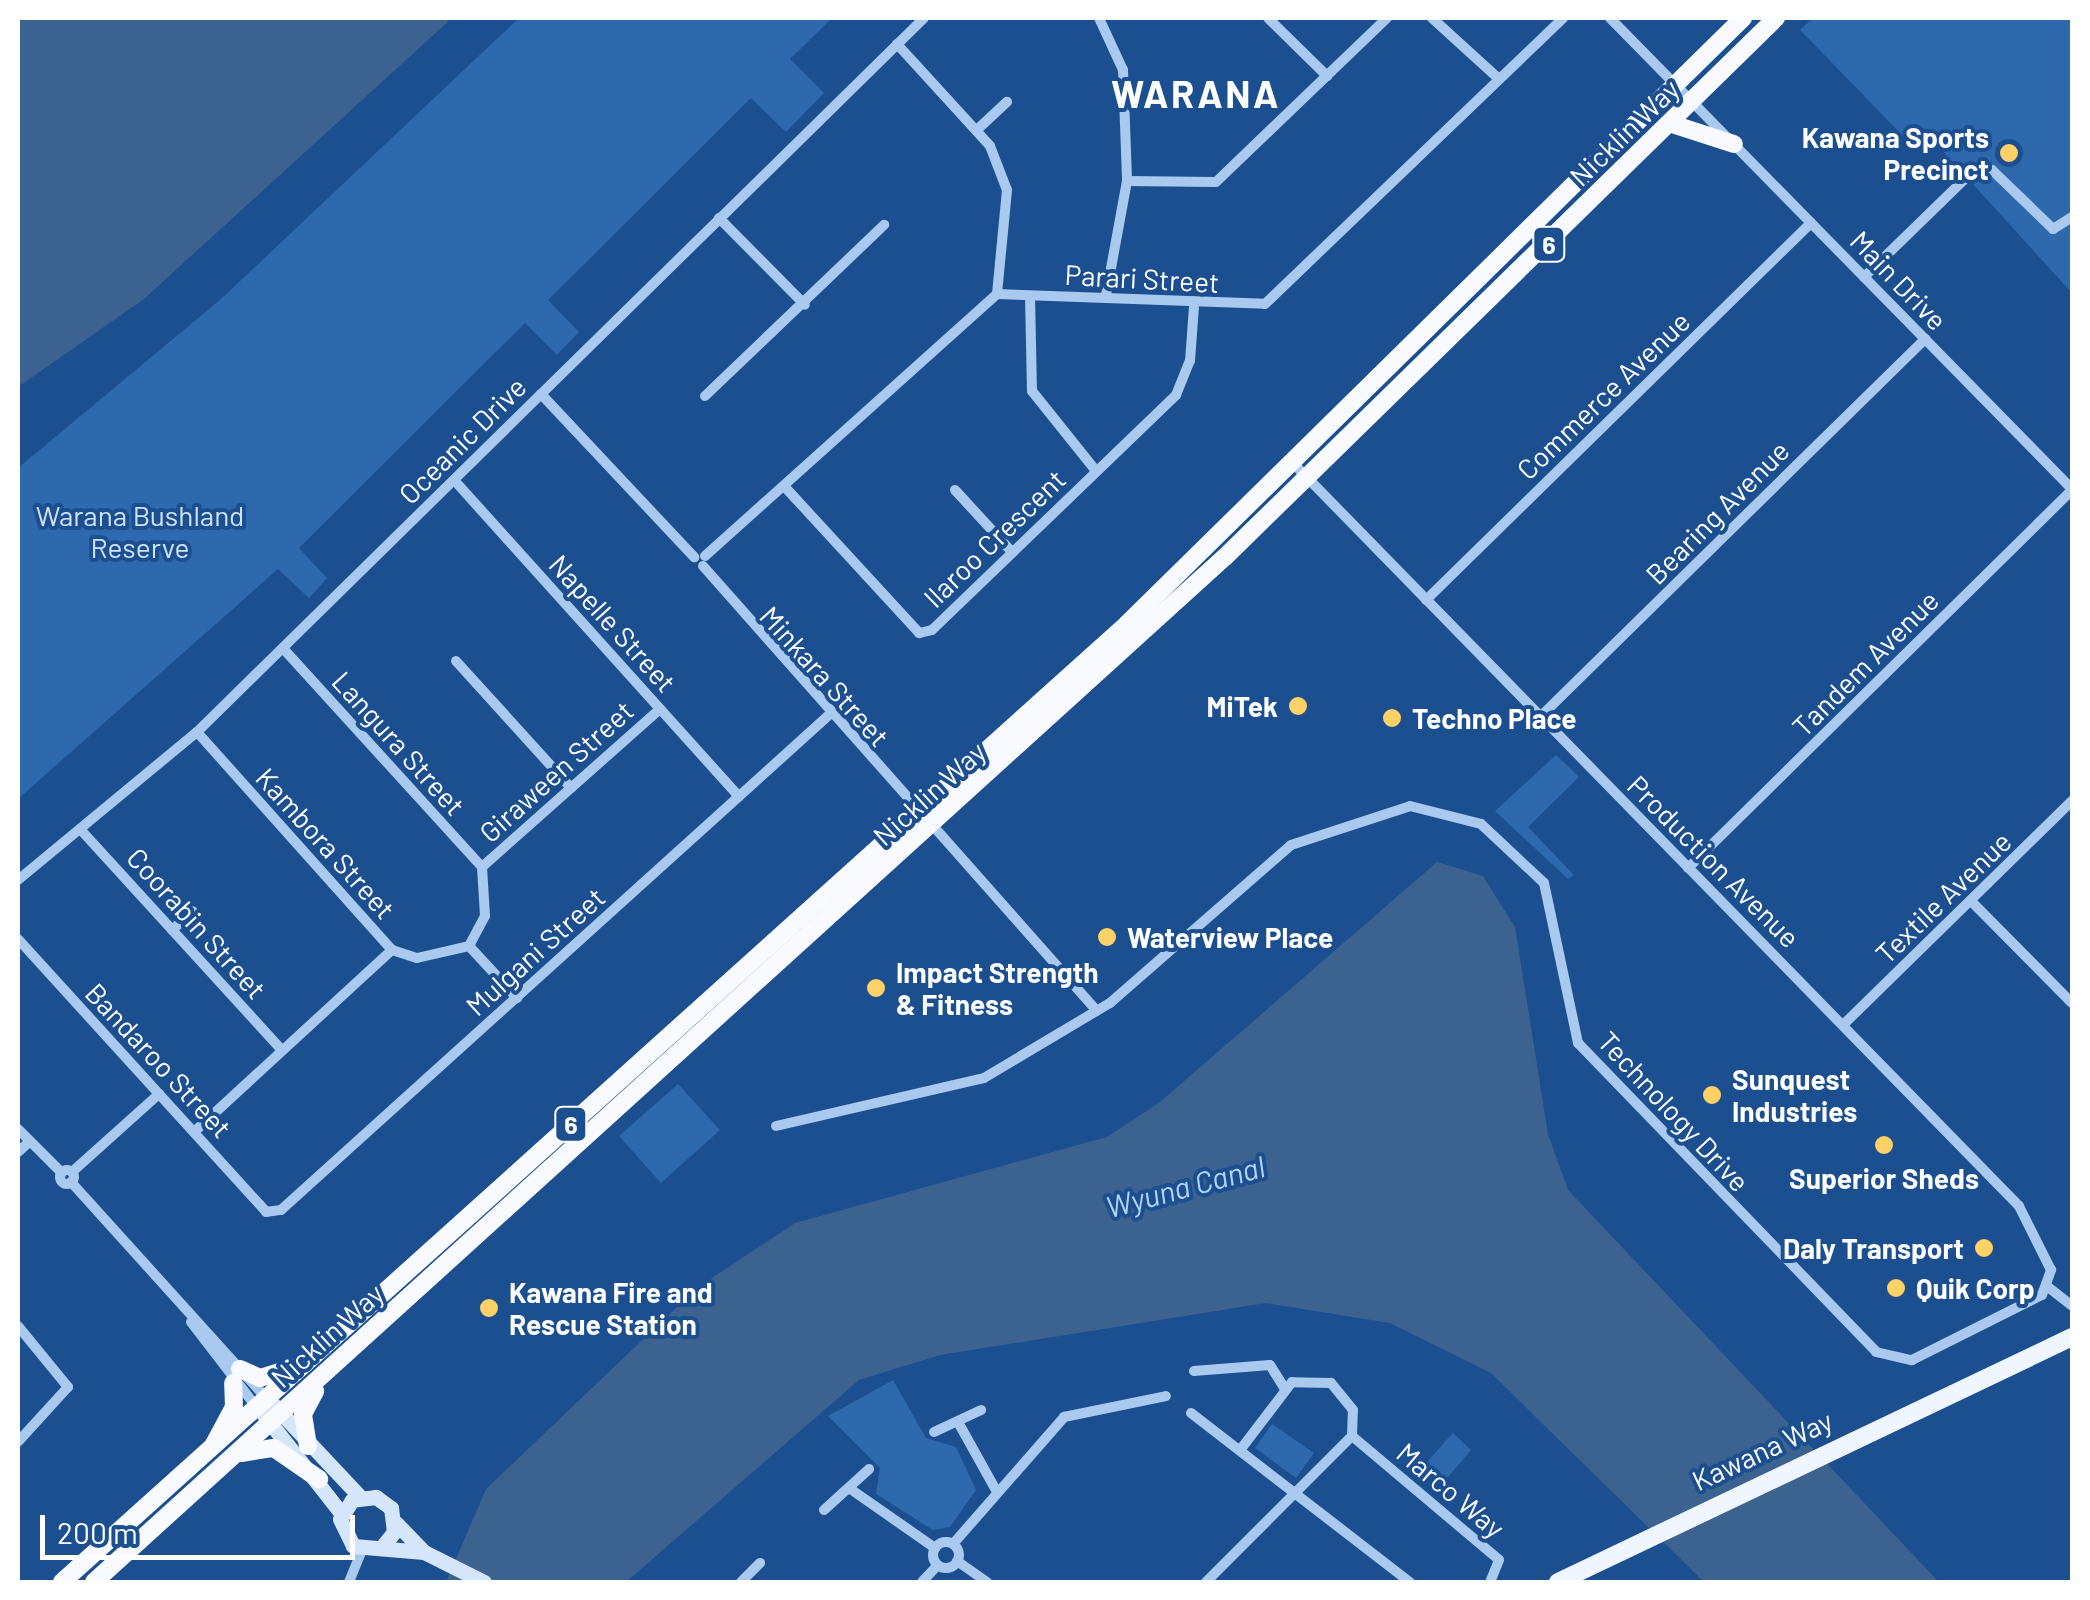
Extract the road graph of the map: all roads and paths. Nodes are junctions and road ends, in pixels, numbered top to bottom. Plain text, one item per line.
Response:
1 (924, 18) edge
2 (1099, 18) edge
3 (1268, 18) edge
4 (1387, 18) edge
5 (1432, 18) edge
6 (1563, 18) edge
7 (1610, 18) edge
8 (1743, 18) edge
9 (1776, 18) edge
10 (897, 44) junction
11 (1328, 76) junction
12 (1499, 79) junction
13 (1674, 84) junction
14 (1007, 102) dead end
15 (1693, 103) junction
16 (1672, 124) junction
17 (980, 126) junction
18 (1734, 144) junction
19 (1127, 182) junction
20 (2072, 217) edge
21 (720, 218) junction
22 (1811, 223) junction
23 (884, 225) dead end
24 (1864, 277) junction
25 (998, 294) junction
26 (1106, 295) junction
27 (1030, 296) junction
28 (805, 306) junction
29 (1194, 307) junction
30 (1925, 339) junction
31 (541, 394) junction
32 (705, 396) dead end
33 (1292, 462) junction
34 (1096, 471) junction
35 (1308, 479) junction
36 (454, 480) junction
37 (784, 486) junction
38 (956, 490) dead end
39 (2072, 490) edge
40 (1012, 552) junction
41 (701, 560) junction
42 (1426, 600) junction
43 (282, 648) junction
44 (456, 661) dead end
45 (660, 708) junction
46 (829, 715) junction
47 (1540, 717) junction
48 (197, 732) junction
49 (570, 788) junction
50 (739, 797) junction
51 (2072, 801) edge
52 (916, 812) junction
53 (80, 829) junction
54 (932, 829) junction
55 (482, 867) junction
56 (1688, 868) junction
57 (18, 880) edge
58 (1972, 902) junction
59 (193, 911) dead end
60 (172, 930) junction
61 (18, 939) edge
62 (468, 946) junction
63 (392, 950) junction
64 (517, 998) junction
65 (2072, 1004) edge
66 (1097, 1011) junction
67 (1844, 1024) junction
68 (280, 1048) junction
69 (160, 1094) junction
70 (776, 1126) dead end
71 (18, 1129) edge
72 (195, 1131) junction
73 (29, 1142) junction
74 (18, 1152) edge
75 (69, 1176) junction
76 (266, 1212) joint
77 (2048, 1287) junction
78 (2072, 1306) edge
79 (18, 1326) edge
80 (2072, 1326) edge
81 (2072, 1337) edge
82 (315, 1370) junction
83 (1194, 1371) dead end
84 (1992, 1372) junction
85 (237, 1376) junction
86 (1285, 1389) junction
87 (1166, 1396) dead end
88 (981, 1410) dead end
89 (270, 1412) junction
90 (1191, 1414) dead end
91 (958, 1422) junction
92 (934, 1432) dead end
93 (1352, 1436) junction
94 (18, 1442) edge
95 (308, 1446) junction
96 (1242, 1449) junction
97 (211, 1452) junction
98 (236, 1455) junction
99 (869, 1468) dead end
100 (319, 1479) junction
101 (850, 1488) junction
102 (1300, 1490) junction
103 (998, 1492) junction
104 (360, 1496) junction
105 (824, 1510) dead end
106 (342, 1514) junction
107 (396, 1522) junction
108 (952, 1544) junction
109 (380, 1548) junction
110 (935, 1548) junction
111 (362, 1550) junction
112 (424, 1552) junction
113 (957, 1561) junction
114 (760, 1563) dead end
115 (938, 1565) junction
116 (62, 1582) edge
117 (94, 1582) edge
118 (349, 1582) edge
119 (484, 1582) edge
120 (741, 1582) edge
121 (922, 1582) edge
122 (988, 1582) edge
123 (1206, 1582) edge
124 (1410, 1582) edge
125 (1490, 1582) edge
126 (1558, 1582) edge

1 - 10 street, Oceanic Drive
2 - 19 street
3 - 11 street
4 - 11 street
5 - 12 street
6 - 12 street, Parari Street
7 - 13 street, Main Drive
8 - 13 highway, Nicklin Way / 6
9 - 15 highway, Nicklin Way / 6
10 - 17 street
10 - 21 street, Oceanic Drive
11 - 19 street
12 - 29 street, Parari Street
13 - 15 street, Main Drive
13 - 33 highway, Nicklin Way / 6
14 - 17 street
15 - 16 highway, Nicklin Way / 6
15 - 18 street, Main Drive
16 - 18 highway
16 - 35 highway, Nicklin Way / 6
17 - 25 street
18 - 22 street, Main Drive
19 - 26 street
20 - 24 street
21 - 28 street
21 - 31 street, Oceanic Drive
22 - 24 street, Main Drive
22 - 42 street, Commerce Avenue
23 - 28 street
24 - 30 street, Main Drive
25 - 27 street, Parari Street
25 - 37 street
26 - 27 street, Parari Street
26 - 29 street, Parari Street
27 - 34 street
28 - 32 street
29 - 34 street, Ilaroo Crescent
30 - 39 street, Main Drive
30 - 47 street, Bearing Avenue
31 - 36 street, Oceanic Drive
31 - 41 street, Minkara Street
33 - 35 street, Production Avenue
33 - 52 highway, Nicklin Way / 6
34 - 40 street, Ilaroo Crescent
35 - 42 street, Production Avenue
35 - 54 highway, Nicklin Way / 6
36 - 43 street, Oceanic Drive
36 - 45 street, Napelle Street
37 - 40 street, Ilaroo Crescent
37 - 41 street
38 - 40 street
39 - 56 street, Tandem Avenue
41 - 46 street, Minkara Street
42 - 47 street, Production Avenue
43 - 48 street, Oceanic Drive
43 - 55 street, Langura Street
44 - 49 street
45 - 49 street, Giraween Street
45 - 50 street, Napelle Street
46 - 50 street, Mulgani Street
46 - 52 street, Minkara Street
47 - 56 street, Production Avenue
48 - 53 street, Oceanic Drive
48 - 63 street, Kambora Street
49 - 55 street, Giraween Street
50 - 64 street, Mulgani Street
51 - 58 street, Textile Avenue
52 - 54 street, Minkara Street
52 - 82 highway, Nicklin Way / 6
53 - 57 street, Oceanic Drive
53 - 60 street, Coorabin Street
54 - 66 street, Minkara Street
54 - 82 highway, Nicklin Way / 6
55 - 62 street
56 - 67 street, Production Avenue
58 - 65 street
58 - 67 street, Textile Avenue
59 - 60 street
60 - 68 street, Coorabin Street
61 - 69 street, Bandaroo Street
62 - 63 street, Kambora Street
62 - 64 street
63 - 68 street
64 - 76 street, Mulgani Street
66 - 70 street, Technology Drive
66 - 77 street, Technology Drive
67 - 77 street, Production Avenue
68 - 72 street
69 - 72 street, Bandaroo Street
69 - 75 street
71 - 73 street
72 - 76 street, Bandaroo Street
73 - 74 street
73 - 75 street
75 - 85 street
77 - 78 street
79 - 94 street
80 - 84 main road, Kawana Way
81 - 84 main road, Kawana Way
82 - 85 highway
82 - 89 highway, Nicklin Way / 6
82 - 95 highway
83 - 86 street
84 - 126 main road, Kawana Way
85 - 89 street
85 - 97 highway
86 - 93 street
86 - 96 street
87 - 103 street
88 - 91 street
89 - 95 main road
89 - 97 highway, Nicklin Way / 6
89 - 98 highway, Nicklin Way / 6
89 - 100 main road
90 - 96 street
91 - 92 street
91 - 103 street
93 - 102 street
93 - 125 street, Marco Way
95 - 104 main road
96 - 102 street
97 - 116 highway, Nicklin Way / 6
98 - 100 highway
98 - 117 highway, Nicklin Way / 6
99 - 101 street
100 - 106 main road
101 - 105 street
101 - 110 street
102 - 123 street
102 - 124 street
103 - 108 street
104 - 106 main road
104 - 107 main road
106 - 111 main road
107 - 109 main road
107 - 112 main road
108 - 110 street
108 - 113 street
109 - 111 main road
109 - 112 main road
110 - 115 street
111 - 118 street
112 - 119 main road
113 - 115 street
113 - 122 street
114 - 120 street
115 - 121 street

